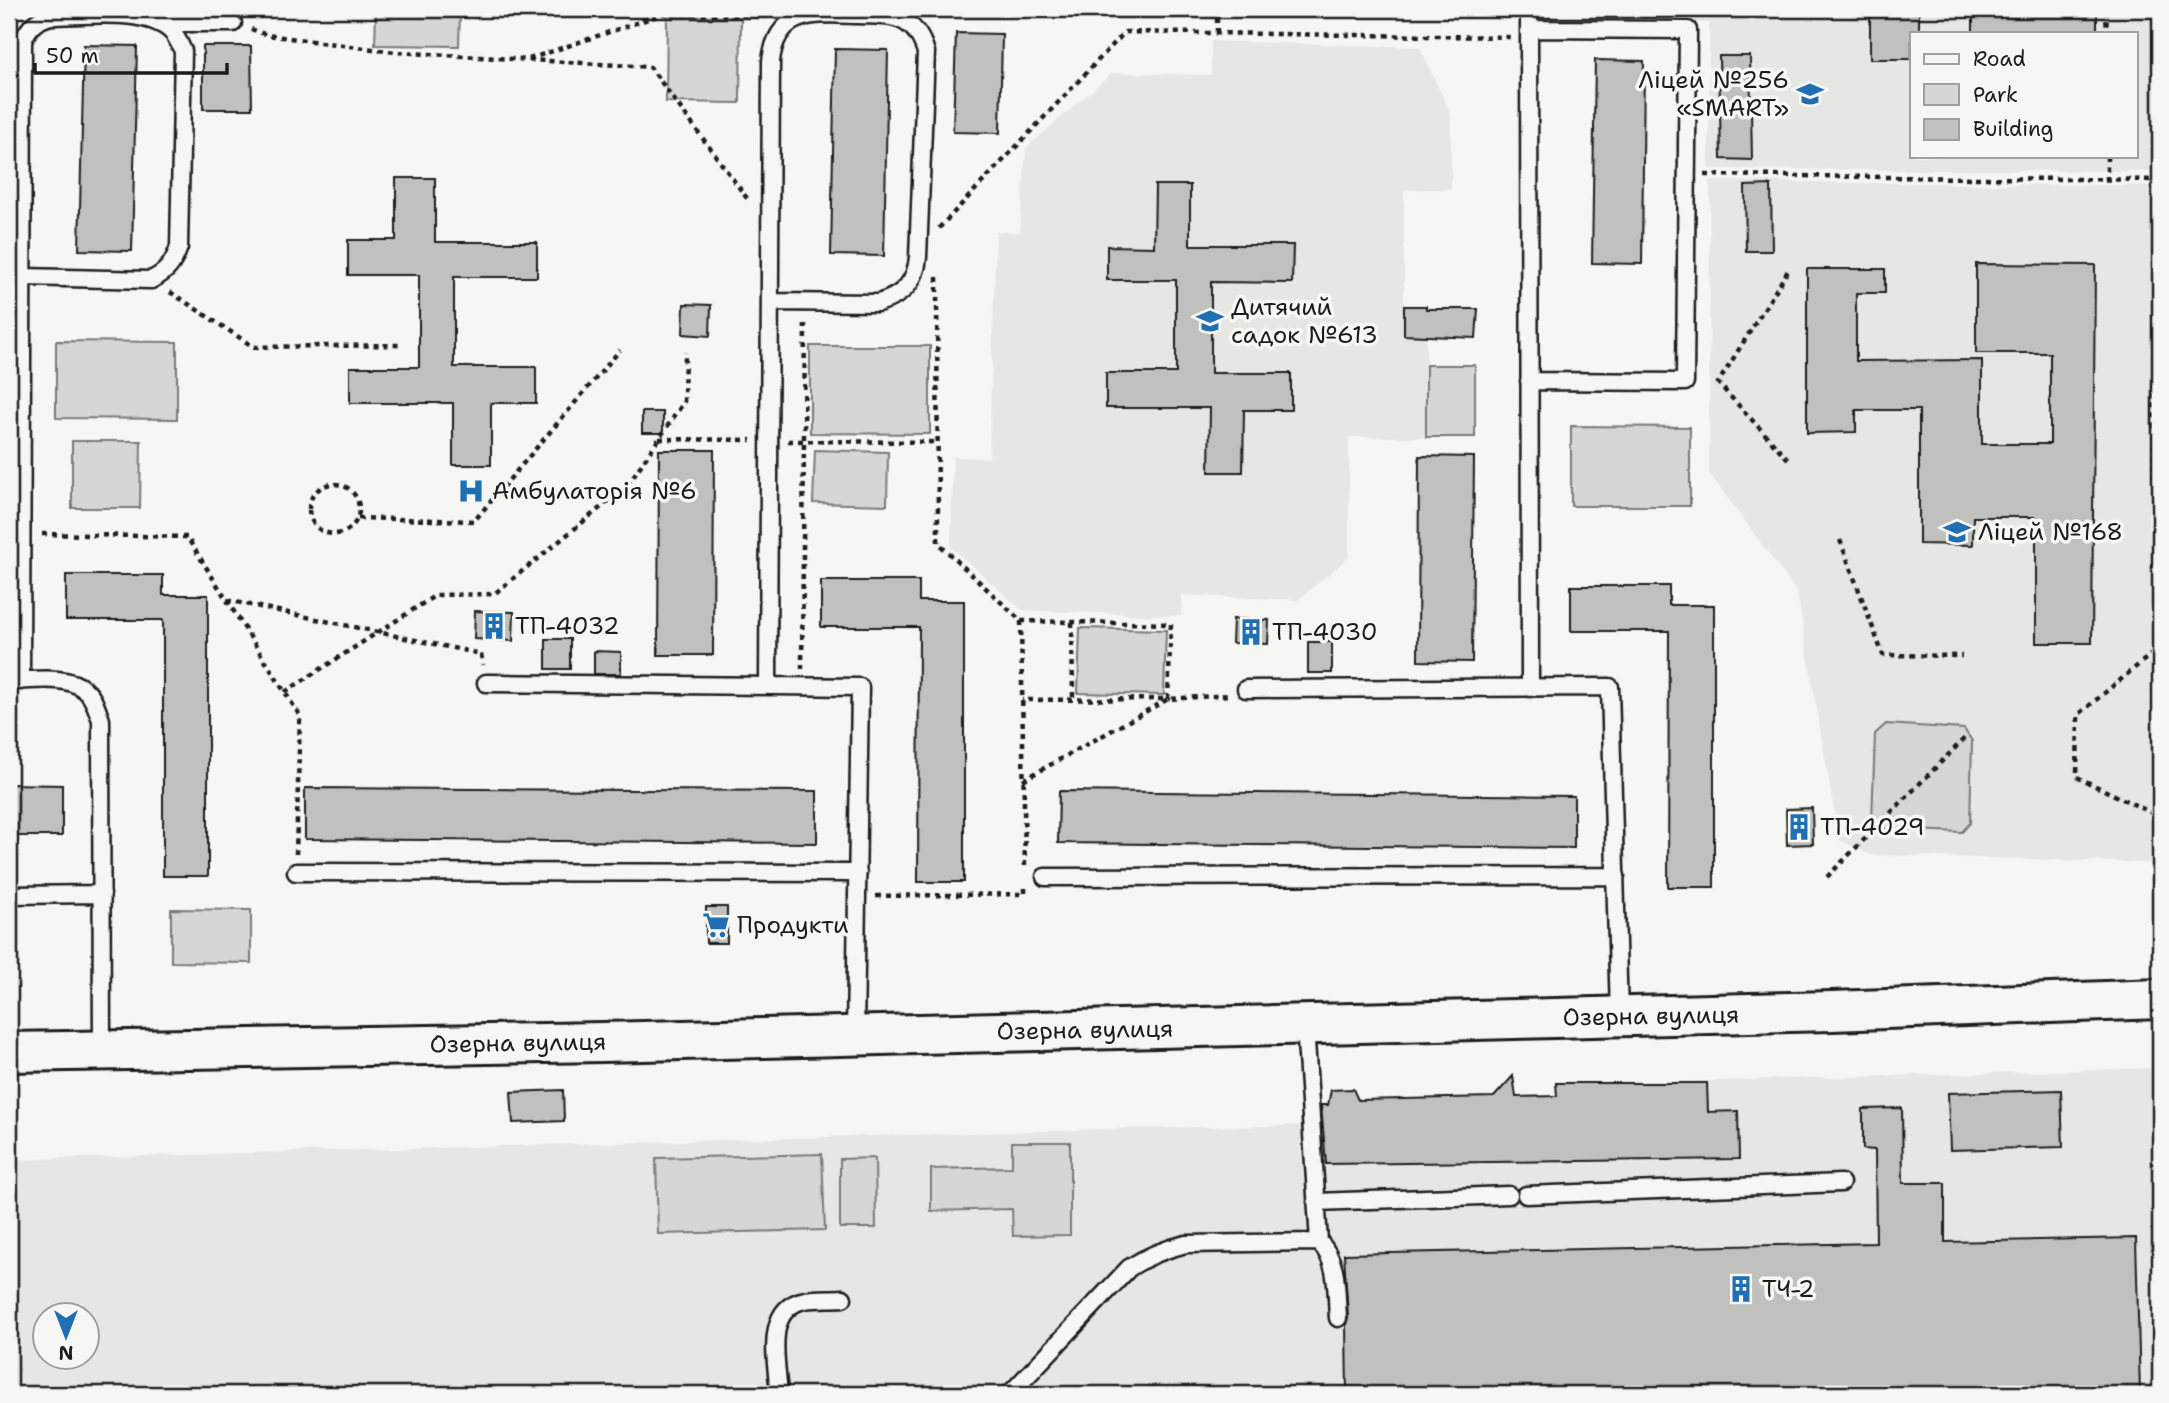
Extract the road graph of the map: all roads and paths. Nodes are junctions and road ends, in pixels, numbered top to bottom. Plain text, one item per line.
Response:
1 (1217, 9) edge
2 (1529, 9) edge
3 (2106, 10) edge
4 (801, 17) junction
5 (161, 23) junction
6 (233, 23) joint
7 (2106, 32) edge
8 (1217, 33) junction
9 (1529, 33) junction
10 (527, 59) junction
11 (2107, 158) edge
12 (1686, 175) junction
13 (2107, 180) junction
14 (2160, 180) edge
15 (770, 230) junction
16 (919, 250) junction
17 (2160, 255) edge
18 (1789, 268) dead end
19 (937, 270) dead end
20 (23, 277) junction
21 (151, 280) junction
22 (770, 302) junction
23 (805, 302) junction
24 (401, 345) dead end
25 (620, 350) dead end
26 (685, 352) dead end
27 (1529, 382) junction
28 (659, 439) junction
29 (769, 440) junction
30 (803, 441) junction
31 (937, 442) junction
32 (1788, 459) dead end
33 (358, 517) junction
34 (22, 533) junction
35 (1840, 540) dead end
36 (227, 600) junction
37 (1021, 621) junction
38 (1072, 622) junction
39 (379, 632) junction
40 (1962, 656) dead end
41 (15, 681) edge
42 (486, 683) joint
43 (768, 686) junction
44 (802, 686) junction
45 (1530, 688) junction
46 (1246, 689) joint
47 (285, 692) junction
48 (1073, 699) junction
49 (1168, 699) junction
50 (1022, 700) junction
51 (1968, 735) dead end
52 (1023, 780) junction
53 (2160, 817) edge
54 (296, 872) joint
55 (858, 873) junction
56 (1616, 876) junction
57 (1045, 877) dead end
58 (1827, 877) dead end
59 (102, 894) junction
60 (9, 895) edge
61 (857, 896) junction
62 (2160, 999) edge
63 (1619, 1016) junction
64 (1306, 1024) junction
65 (855, 1036) junction
66 (102, 1051) junction
67 (9, 1052) edge
68 (1841, 1183) dead end
69 (1316, 1202) junction
70 (1319, 1242) junction
71 (844, 1298) dead end
72 (1338, 1318) dead end
73 (779, 1394) edge
74 (1010, 1394) edge

1 - 8 path
2 - 9 lane
3 - 7 path
4 - 10 path
4 - 15 lane
4 - 16 lane
5 - 6 lane
5 - 20 lane
5 - 21 lane
6 - 10 path
8 - 9 path
8 - 16 path
9 - 12 lane
9 - 27 lane
10 - 15 path
11 - 13 path
12 - 13 path
12 - 27 lane
13 - 14 path
15 - 22 lane
16 - 23 lane
17 - 53 path
18 - 32 path
19 - 31 path
20 - 21 lane
20 - 34 lane
21 - 24 path
22 - 23 lane
22 - 29 lane
23 - 30 path
25 - 33 path
26 - 28 path
27 - 45 lane
28 - 29 path
28 - 39 path
29 - 30 path
29 - 43 lane
30 - 31 path
30 - 44 path
31 - 37 path
33 - 33 path
34 - 36 path
34 - 41 lane
35 - 40 path
36 - 39 path
36 - 47 path
37 - 38 path
37 - 50 path
38 - 48 path
38 - 49 path
39 - 42 path
39 - 47 path
41 - 59 lane
42 - 43 lane
43 - 44 lane
44 - 55 lane
45 - 46 lane
45 - 56 lane
46 - 49 path
47 - 54 path
48 - 49 path
48 - 50 path
49 - 52 path
50 - 52 path
51 - 58 path
52 - 61 path
54 - 55 lane
55 - 61 lane
56 - 57 lane
56 - 63 lane
59 - 60 lane
59 - 66 lane
61 - 65 lane
62 - 63 street, Озерна вулиця
63 - 64 street, Озерна вулиця
64 - 65 street, Озерна вулиця
64 - 69 lane
65 - 66 street, Озерна вулиця
66 - 67 street, Озерна вулиця
68 - 69 lane
69 - 70 lane
70 - 72 lane
70 - 74 lane
71 - 73 lane

